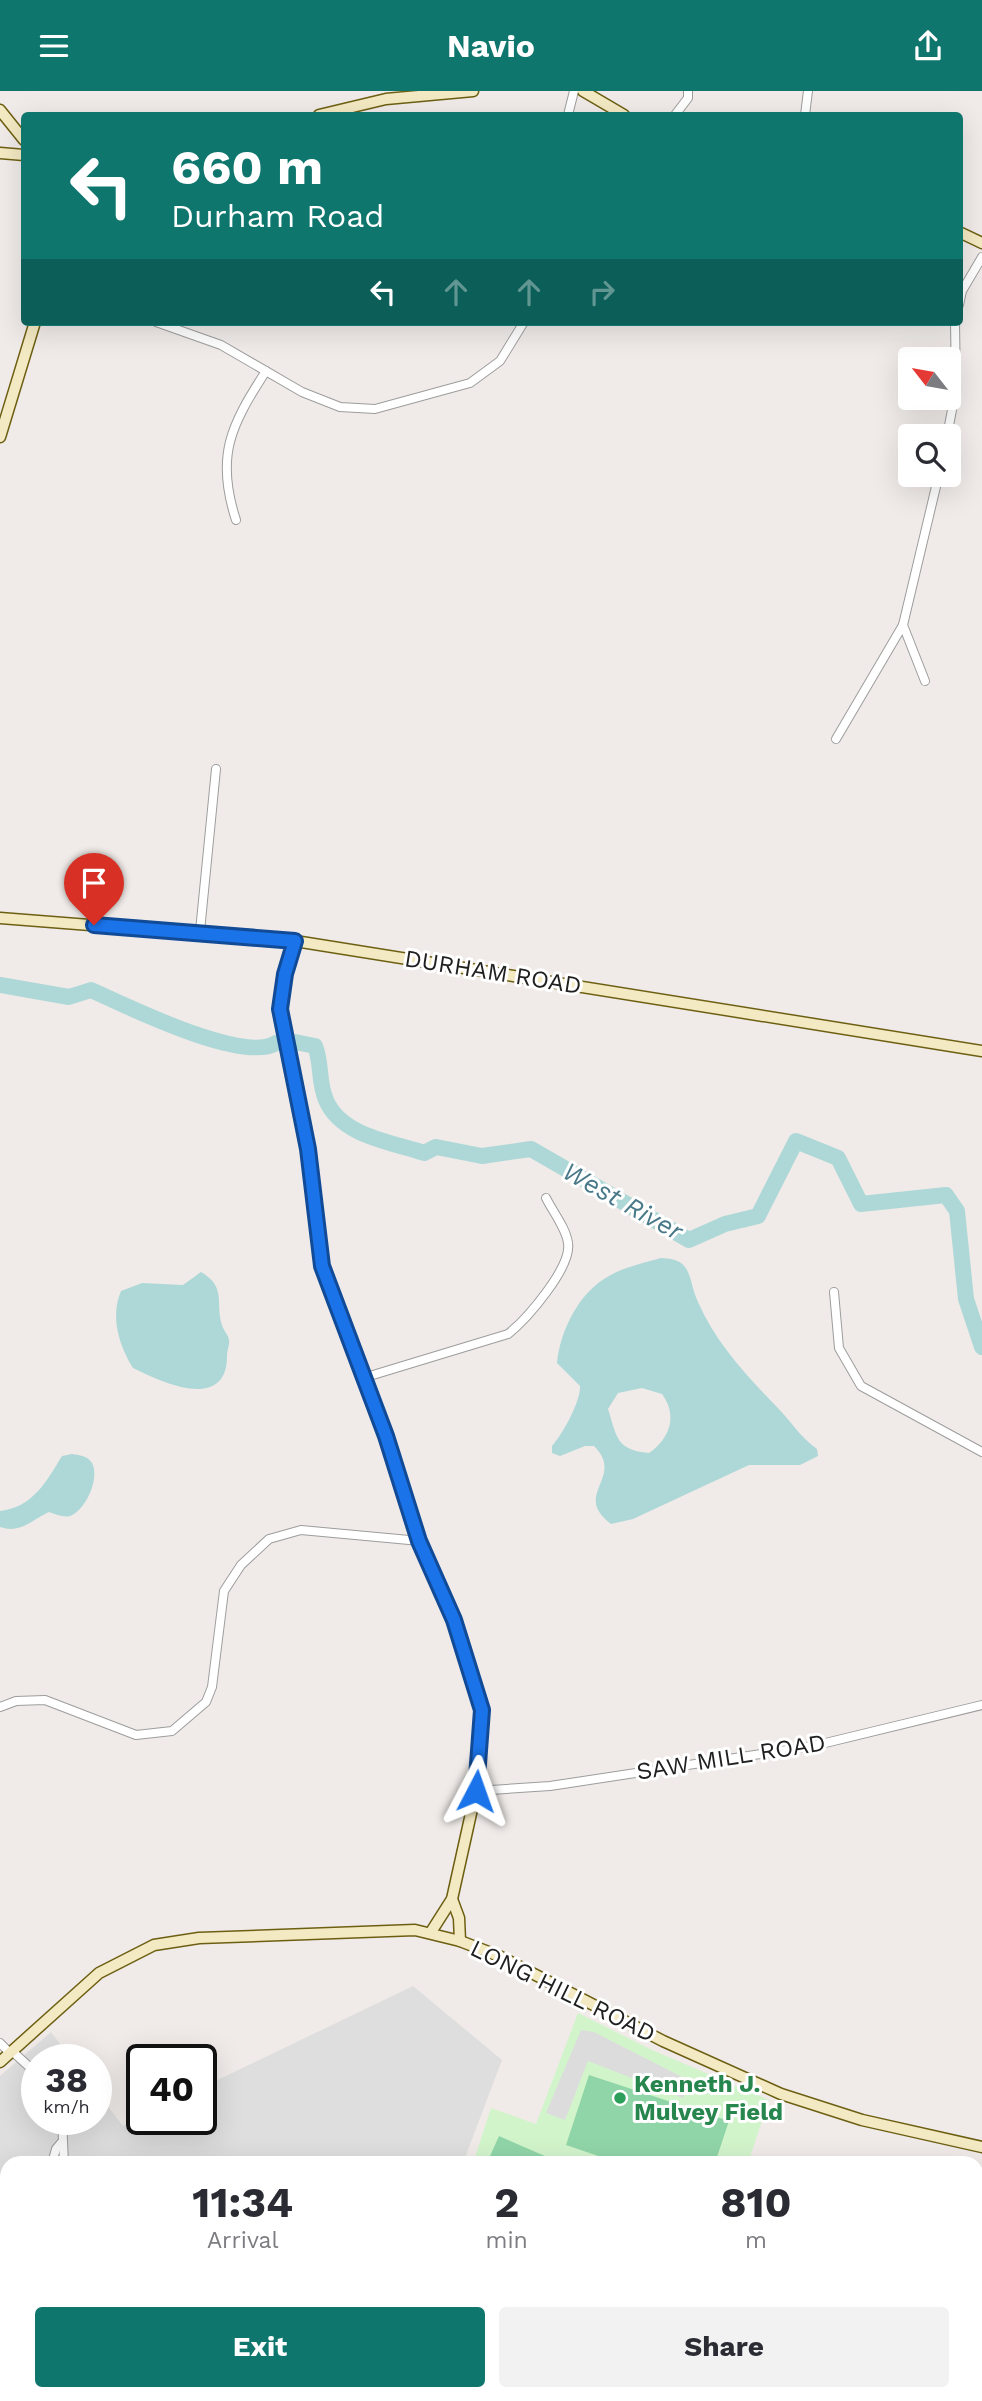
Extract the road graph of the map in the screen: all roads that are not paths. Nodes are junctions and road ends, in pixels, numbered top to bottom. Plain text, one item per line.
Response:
1 (473, 91) edge
2 (575, 91) edge
3 (583, 91) edge
4 (688, 91) edge
5 (808, 91) edge
6 (0, 110) edge
7 (332, 112) edge
8 (569, 112) edge
9 (620, 112) edge
10 (678, 112) edge
11 (805, 112) edge
12 (21, 136) edge
13 (0, 153) edge
14 (21, 155) edge
15 (963, 234) edge
16 (982, 243) edge
17 (982, 257) edge
18 (963, 290) edge
19 (34, 326) edge
20 (167, 326) edge
21 (522, 326) edge
22 (955, 326) edge
23 (266, 371) junction
24 (949, 424) edge
25 (0, 437) edge
26 (936, 487) edge
27 (236, 520) dead end
28 (903, 625) junction
29 (925, 681) dead end
30 (836, 739) dead end
31 (216, 769) dead end
32 (0, 918) edge
33 (200, 932) junction
34 (295, 941) junction
35 (982, 1051) edge
36 (545, 1198) dead end
37 (834, 1292) dead end
38 (363, 1378) junction
39 (982, 1452) edge
40 (419, 1541) junction
41 (982, 1705) edge
42 (0, 1707) edge
43 (476, 1791) junction
44 (453, 1899) junction
45 (431, 1933) junction
46 (460, 1941) junction
47 (0, 2043) edge
48 (11, 2052) junction
49 (21, 2060) edge
50 (0, 2062) edge
51 (61, 2135) edge
52 (61, 2143) junction
53 (982, 2147) edge
54 (55, 2156) edge
55 (63, 2156) edge

1 - 7 street
2 - 8 street
3 - 9 street
4 - 10 street
5 - 11 street
6 - 12 street
13 - 14 street
15 - 16 street
17 - 18 street
19 - 25 street
20 - 23 street
21 - 23 street
22 - 24 street
23 - 27 street
26 - 28 street
28 - 29 street
28 - 30 street
31 - 33 street
32 - 33 street, DURHAM ROAD
33 - 34 street, DURHAM ROAD
34 - 35 street, DURHAM ROAD
34 - 38 street
36 - 38 street
37 - 39 street
38 - 40 street
40 - 42 street
40 - 43 street
41 - 43 street, SAW MILL ROAD
43 - 44 street
44 - 45 street
44 - 46 street
45 - 46 street, LONG HILL ROAD
45 - 48 street, LONG HILL ROAD
46 - 53 street, LONG HILL ROAD
47 - 48 street
48 - 49 street
48 - 50 street, LONG HILL ROAD
51 - 52 street
52 - 54 street
52 - 55 street

